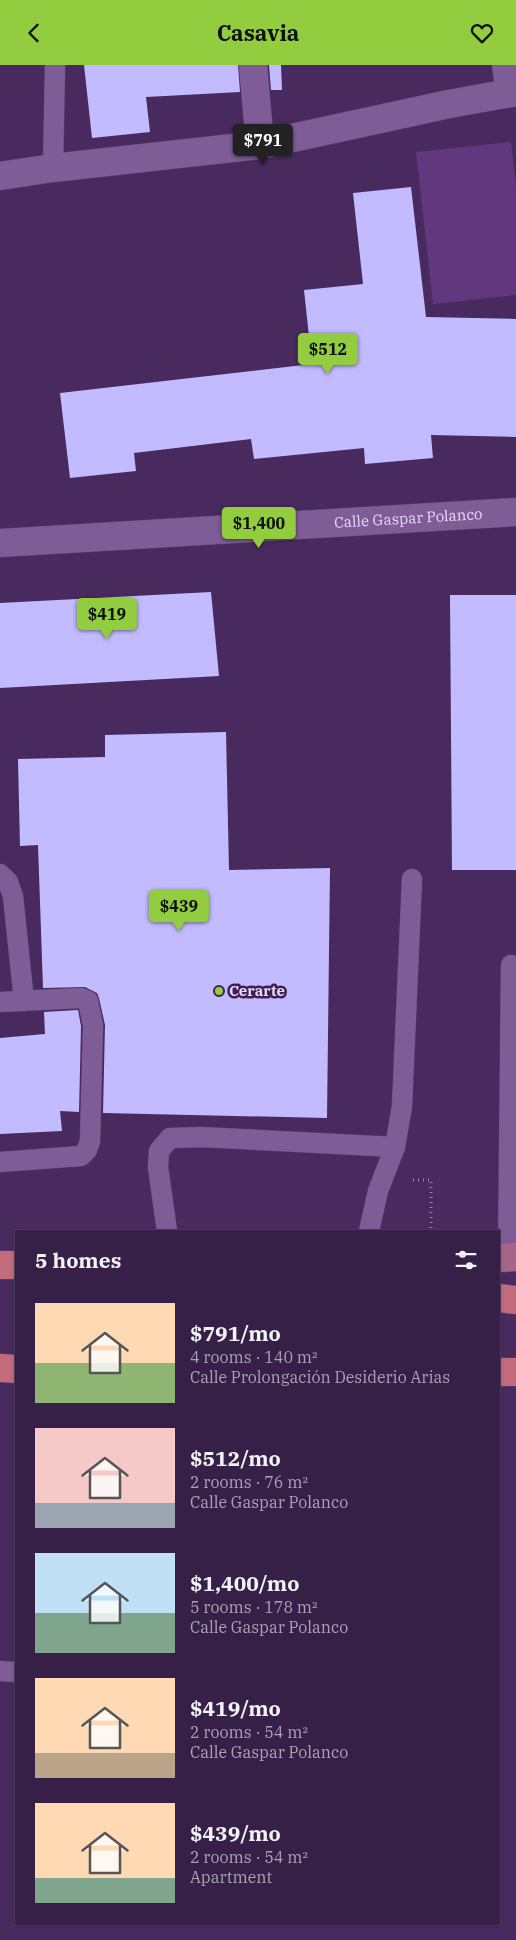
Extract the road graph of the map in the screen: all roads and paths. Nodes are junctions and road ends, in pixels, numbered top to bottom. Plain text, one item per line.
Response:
1 (55, 65) edge
2 (253, 65) edge
3 (506, 65) edge
4 (513, 93) edge
5 (260, 145) junction
6 (53, 168) junction
7 (0, 176) edge
8 (516, 512) edge
9 (0, 543) edge
10 (0, 873) edge
11 (412, 879) dead end
12 (511, 965) dead end
13 (24, 1001) junction
14 (0, 1002) edge
15 (395, 1147) junction
16 (0, 1161) edge
17 (431, 1180) dead end
18 (168, 1230) edge
19 (369, 1230) edge
20 (431, 1230) edge
21 (508, 1257) edge
22 (0, 1265) edge
23 (15, 1265) edge
24 (500, 1298) edge
25 (516, 1300) edge
26 (0, 1368) edge
27 (15, 1369) edge
28 (500, 1372) edge
29 (516, 1372) edge
30 (0, 1671) edge
31 (15, 1672) edge

1 - 6 lane
2 - 5 street
3 - 4 street
4 - 5 street
5 - 6 street
6 - 7 street
8 - 9 street, Calle Gaspar Polanco
10 - 13 lane
11 - 15 lane
12 - 21 lane
13 - 14 lane
13 - 16 lane
15 - 18 lane
15 - 19 lane
17 - 20 path
22 - 23 highway
24 - 25 highway
26 - 27 highway
28 - 29 highway
30 - 31 lane

